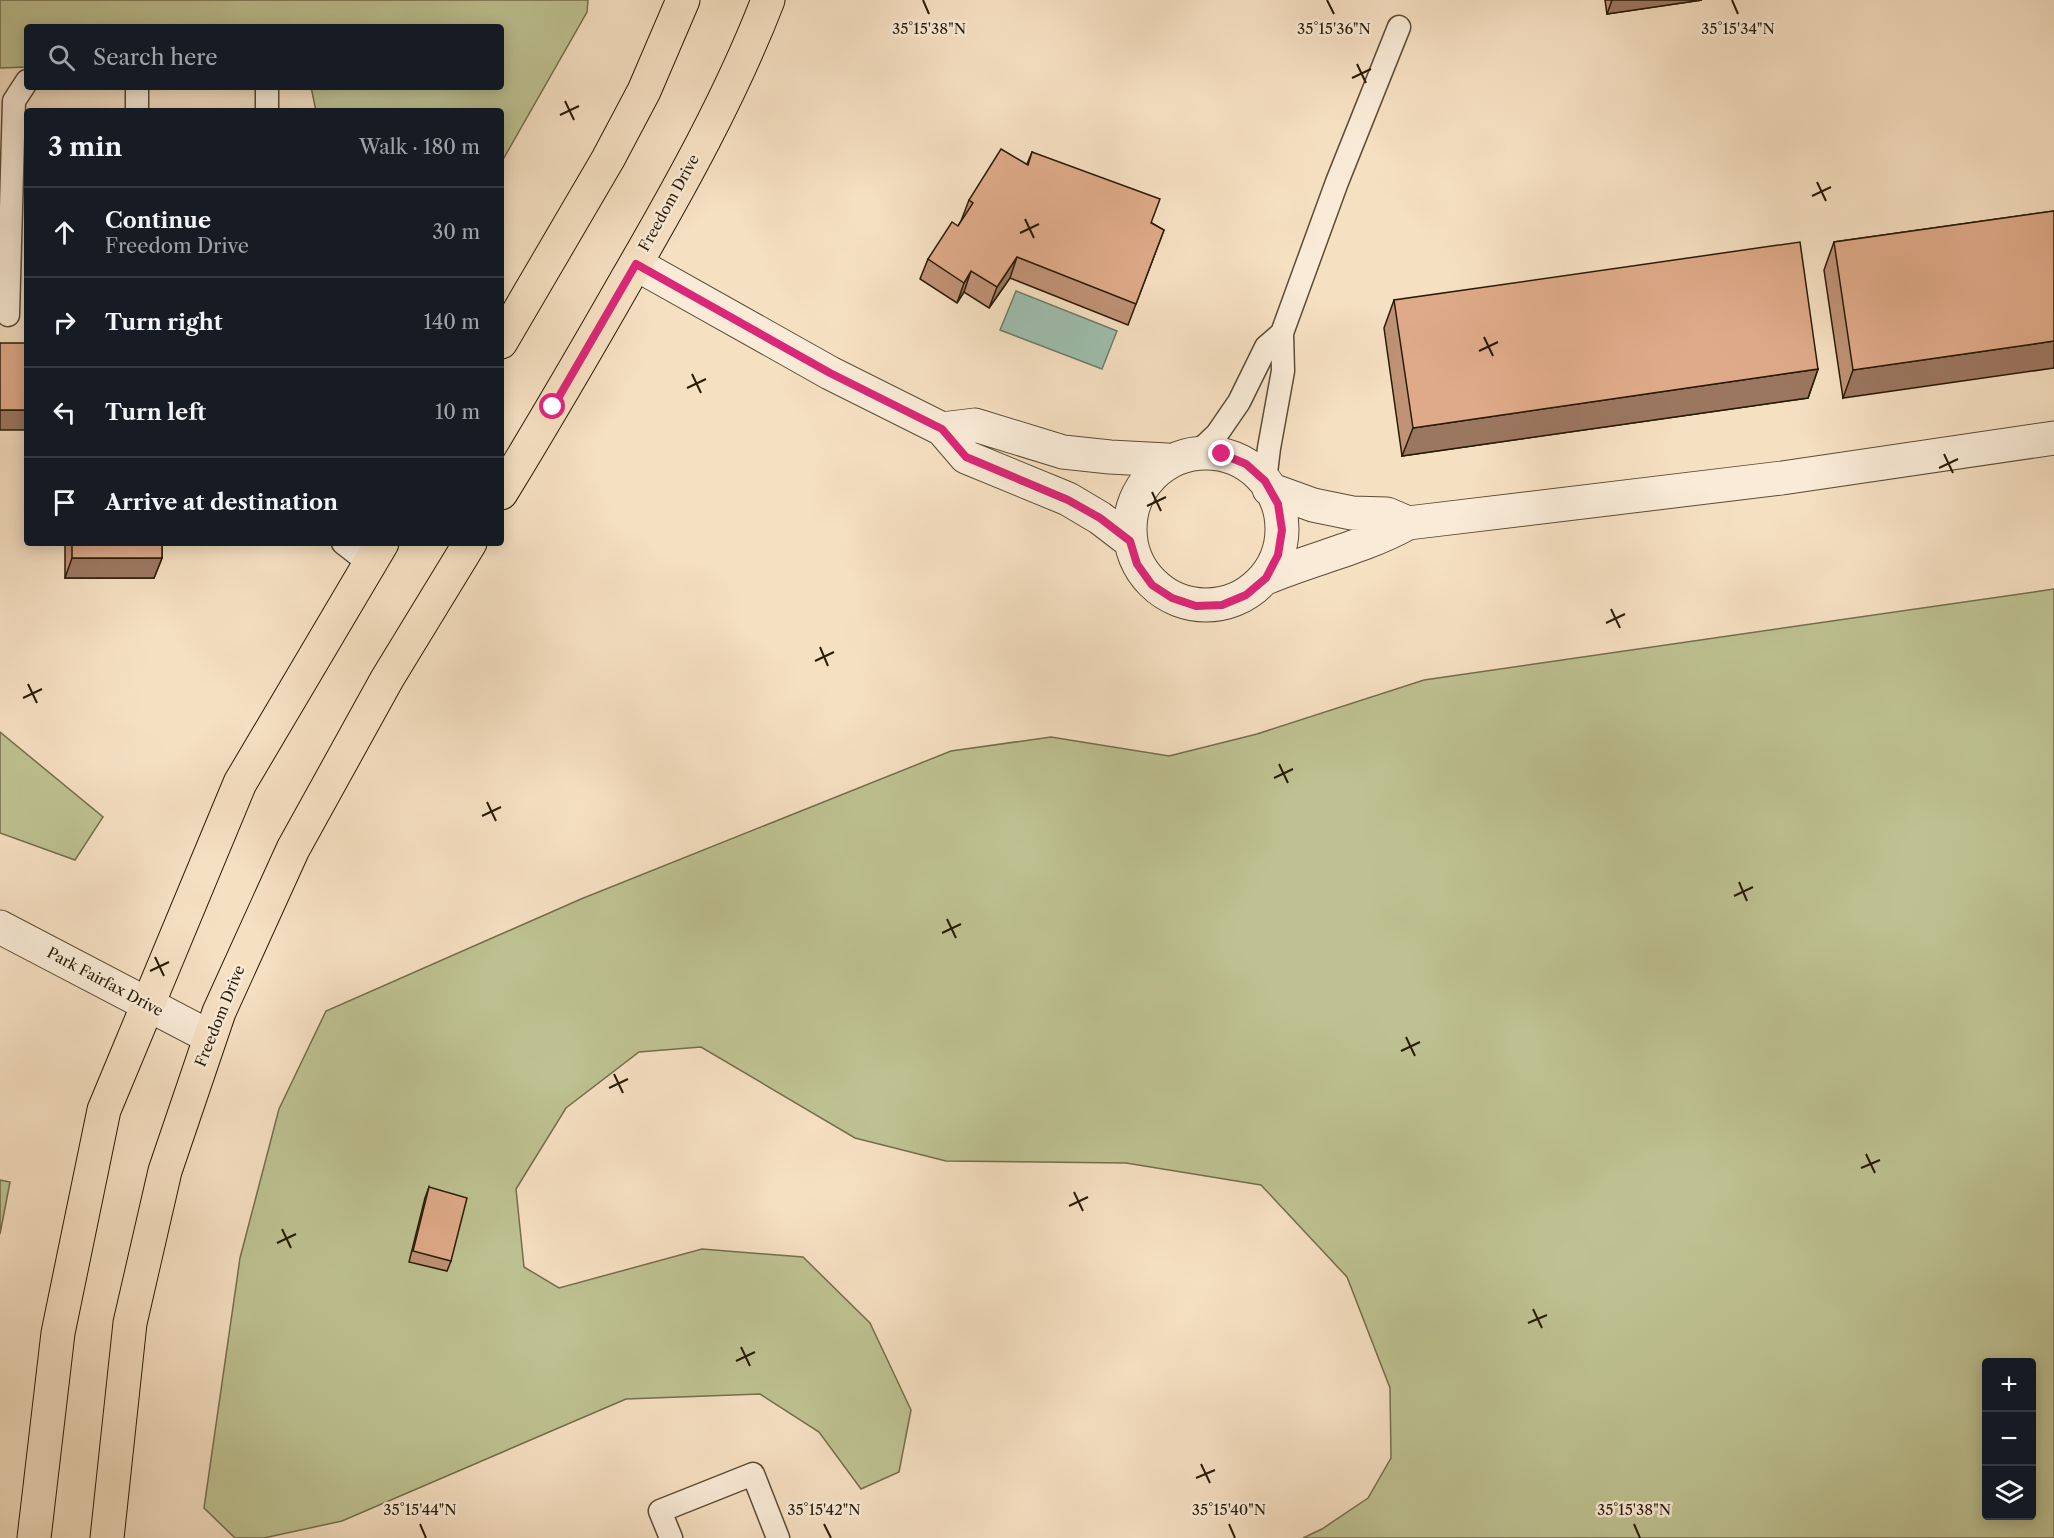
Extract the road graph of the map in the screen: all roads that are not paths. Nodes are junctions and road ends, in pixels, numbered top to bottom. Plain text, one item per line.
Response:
1 (683, 0) edge
2 (768, 0) edge
3 (1399, 27) dead end
4 (24, 86) edge
5 (137, 90) edge
6 (267, 90) edge
7 (137, 108) edge
8 (267, 108) edge
9 (636, 264) junction
10 (8, 315) dead end
11 (1282, 333) junction
12 (504, 337) edge
13 (942, 429) junction
14 (2054, 438) edge
15 (1182, 456) junction
16 (1267, 485) junction
17 (504, 488) edge
18 (1408, 524) junction
19 (1130, 541) junction
20 (353, 546) edge
21 (468, 546) edge
22 (376, 553) edge
23 (1266, 578) junction
24 (0, 927) edge
25 (147, 1004) junction
26 (210, 1037) junction
27 (34, 1538) edge
28 (107, 1538) edge
29 (671, 1538) edge
30 (778, 1538) edge

1 - 12 main road
2 - 9 main road, Freedom Drive
3 - 11 lane
4 - 10 lane
5 - 7 lane
6 - 8 lane
9 - 13 street
9 - 17 main road, Freedom Drive
11 - 15 lane
11 - 16 lane
13 - 15 street
13 - 19 street
14 - 18 street
15 - 16 street
15 - 19 street
16 - 18 street
16 - 23 street
18 - 23 street
19 - 23 street
20 - 22 lane
21 - 26 main road, Freedom Drive
22 - 25 main road
24 - 25 street, Park Fairfax Drive
25 - 26 street, Park Fairfax Drive
25 - 27 main road
26 - 28 main road, Freedom Drive
29 - 30 lane

